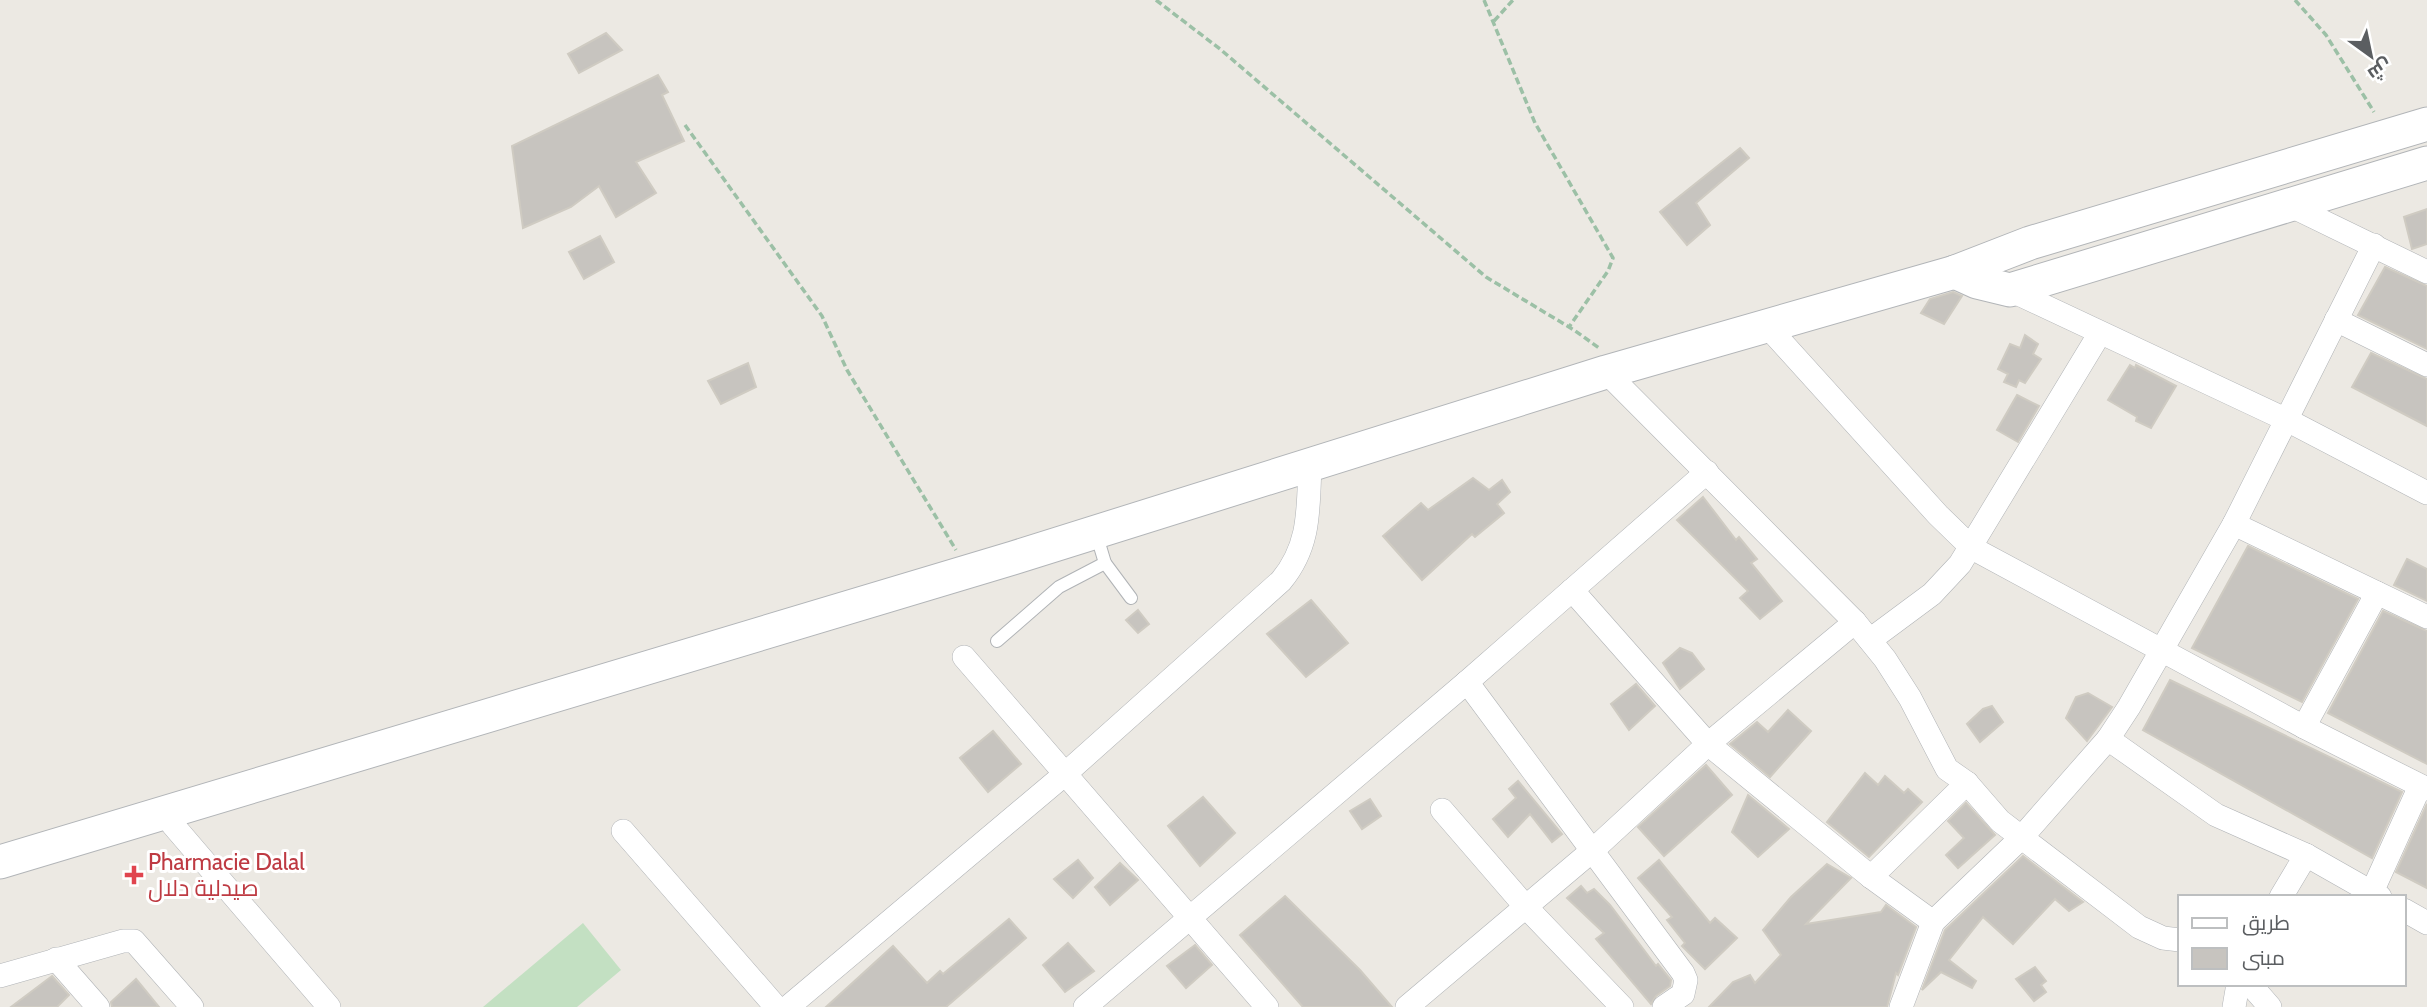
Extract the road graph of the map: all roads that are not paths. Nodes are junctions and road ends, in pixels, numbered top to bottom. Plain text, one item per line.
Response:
1 (2427, 124) edge
2 (2427, 163) edge
3 (2287, 204) junction
4 (2030, 243) junction
5 (2374, 244) junction
6 (1955, 272) junction
7 (2427, 272) edge
8 (2025, 285) junction
9 (2336, 320) junction
10 (1767, 326) junction
11 (2101, 333) junction
12 (2427, 365) edge
13 (1615, 369) junction
14 (2285, 419) junction
15 (1310, 464) junction
16 (1707, 472) junction
17 (2427, 494) edge
18 (2234, 524) junction
19 (1096, 532) junction
20 (1972, 548) junction
21 (1105, 564) junction
22 (1572, 590) junction
23 (2377, 593) junction
24 (1131, 598) dead end
25 (2427, 617) edge
26 (1855, 622) junction
27 (1870, 640) junction
28 (997, 641) dead end
29 (2160, 649) junction
30 (964, 657) dead end
31 (1466, 682) junction
32 (2304, 727) junction
33 (2108, 739) junction
34 (1708, 744) junction
35 (1065, 774) junction
36 (1967, 783) junction
37 (2423, 787) edge
38 (1442, 810) dead end
39 (167, 811) junction
40 (623, 831) dead end
41 (2021, 838) junction
42 (1593, 850) junction
43 (2306, 855) junction
44 (0, 862) edge
45 (1871, 877) junction
46 (2376, 894) edge
47 (2282, 895) edge
48 (1525, 906) junction
49 (2406, 912) edge
50 (1189, 917) junction
51 (1933, 922) junction
52 (2427, 923) edge
53 (2178, 940) edge
54 (56, 959) junction
55 (0, 976) edge
56 (2238, 986) edge
57 (2252, 986) edge
58 (98, 1007) edge
59 (192, 1007) edge
60 (329, 1007) edge
61 (776, 1007) edge
62 (788, 1007) edge
63 (1084, 1007) edge
64 (1267, 1007) edge
65 (1408, 1007) edge
66 (1622, 1007) edge
67 (1664, 1007) edge
68 (1901, 1007) edge
69 (2234, 1007) edge
70 (2270, 1007) edge

1 - 4 street
2 - 3 street
3 - 5 street
3 - 8 street
4 - 6 street
4 - 8 street
5 - 7 street
5 - 9 street
6 - 8 street
6 - 10 street
8 - 11 street
9 - 12 street
9 - 14 street
10 - 13 street
10 - 20 street
11 - 14 street
11 - 20 street
13 - 15 street
13 - 16 street
14 - 17 street
14 - 18 street
15 - 19 street
15 - 35 street
16 - 22 street
16 - 26 street
18 - 23 street
18 - 29 street
19 - 21 lane
19 - 39 street
20 - 27 street
20 - 29 street
21 - 24 lane
21 - 28 lane
22 - 31 street
22 - 34 street
23 - 25 street
23 - 32 street
26 - 27 street
26 - 34 street
27 - 36 street
29 - 32 street
29 - 33 street
30 - 35 street
31 - 42 street
31 - 50 street
32 - 37 street
33 - 41 street
33 - 43 street
34 - 42 street
34 - 45 street
35 - 50 street
35 - 62 street
36 - 41 street
36 - 45 street
37 - 46 street
38 - 48 street
39 - 44 street
39 - 60 street
40 - 61 street
41 - 51 street
41 - 53 street
42 - 48 street
42 - 67 street
43 - 46 street
43 - 47 street
45 - 51 street
48 - 65 street
48 - 66 street
49 - 52 street
50 - 63 street
50 - 64 street
51 - 68 street
54 - 55 street
54 - 58 street
54 - 59 street
56 - 69 street
57 - 70 street

